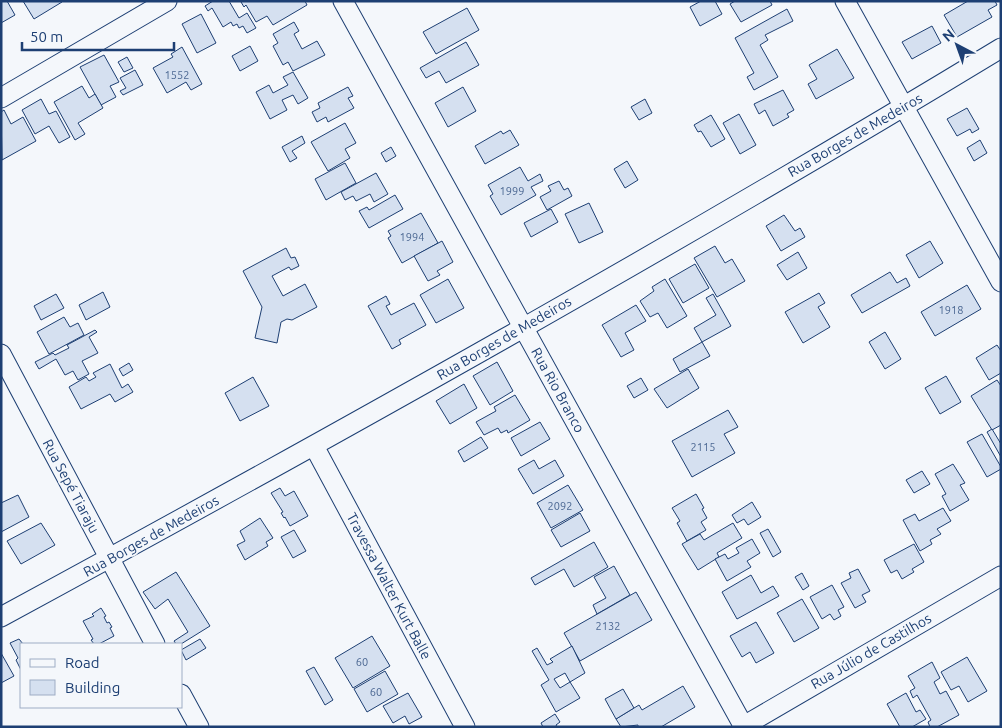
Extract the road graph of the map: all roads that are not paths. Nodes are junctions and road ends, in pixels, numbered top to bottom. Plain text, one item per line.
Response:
1 (168, 1) edge
2 (343, 1) edge
3 (845, 1) edge
4 (1001, 48) edge
5 (1, 98) edge
6 (904, 107) junction
7 (1001, 282) edge
8 (524, 328) junction
9 (1, 354) edge
10 (314, 446) junction
11 (110, 558) junction
12 (1001, 576) edge
13 (1, 617) edge
14 (154, 643) edge
15 (182, 696) edge
16 (743, 726) edge
17 (199, 727) edge
18 (465, 727) edge

1 - 5 street
2 - 8 street, Rua Rio Branco
3 - 6 street
4 - 6 street, Rua Borges de Medeiros
6 - 7 street
6 - 8 street, Rua Borges de Medeiros
8 - 10 street, Rua Borges de Medeiros
8 - 16 street, Rua Rio Branco
9 - 11 street, Rua Sepé Tiaraju
10 - 11 street, Rua Borges de Medeiros
10 - 18 street, Travessa Walter Kurt Balle
11 - 13 street, Rua Borges de Medeiros
11 - 14 street, Rua Sepé Tiaraju
12 - 16 street, Rua Júlio de Castilhos
15 - 17 street

